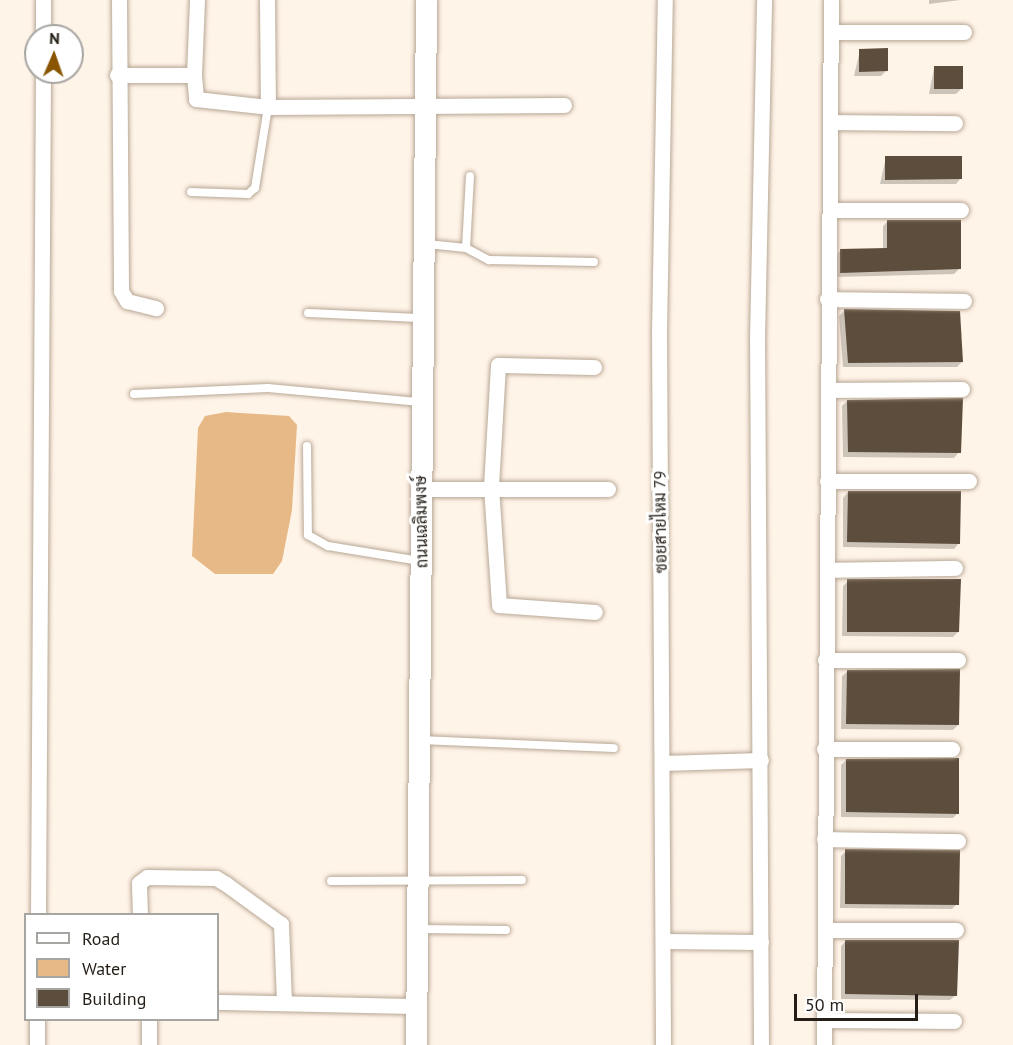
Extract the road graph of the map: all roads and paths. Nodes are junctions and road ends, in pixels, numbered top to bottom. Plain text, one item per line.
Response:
1 (43, 0) edge
2 (119, 0) edge
3 (197, 0) edge
4 (267, 0) edge
5 (665, 0) edge
6 (764, 0) edge
7 (831, 0) edge
8 (428, 3) edge
9 (43, 24) edge
10 (831, 32) junction
11 (964, 32) dead end
12 (117, 75) junction
13 (194, 75) junction
14 (43, 84) edge
15 (564, 105) dead end
16 (268, 107) junction
17 (422, 108) junction
18 (830, 122) junction
19 (956, 123) dead end
20 (470, 176) dead end
21 (190, 192) dead end
22 (830, 210) junction
23 (961, 210) dead end
24 (422, 244) junction
25 (466, 248) junction
26 (594, 262) dead end
27 (828, 299) junction
28 (964, 301) dead end
29 (156, 308) dead end
30 (308, 313) dead end
31 (420, 318) junction
32 (594, 367) dead end
33 (962, 389) dead end
34 (828, 390) junction
35 (134, 394) dead end
36 (420, 402) junction
37 (307, 446) dead end
38 (969, 480) dead end
39 (827, 481) junction
40 (491, 487) junction
41 (420, 489) junction
42 (608, 489) dead end
43 (422, 561) junction
44 (955, 568) dead end
45 (827, 570) junction
46 (595, 612) dead end
47 (825, 660) junction
48 (958, 660) dead end
49 (420, 740) junction
50 (614, 748) dead end
51 (824, 749) junction
52 (952, 749) dead end
53 (761, 760) junction
54 (663, 763) junction
55 (824, 839) junction
56 (958, 841) dead end
57 (522, 880) dead end
58 (331, 881) dead end
59 (417, 882) junction
60 (38, 913) edge
61 (140, 913) edge
62 (417, 929) junction
63 (506, 930) dead end
64 (825, 930) junction
65 (956, 930) dead end
66 (663, 941) junction
67 (761, 942) junction
68 (219, 1002) edge
69 (284, 1002) junction
70 (417, 1006) junction
71 (825, 1020) junction
72 (37, 1021) edge
73 (149, 1021) edge
74 (954, 1021) dead end
75 (37, 1045) edge
76 (149, 1045) edge
77 (416, 1045) edge
78 (663, 1045) edge
79 (760, 1045) edge
80 (824, 1045) edge

1 - 9 street
2 - 12 street
3 - 13 street
4 - 16 street
5 - 54 street, ซอยสายไหม 79
6 - 53 street
7 - 10 street
8 - 17 main road, ถนนเฉลิมพงษ์
10 - 11 street
10 - 18 street
12 - 13 street
12 - 29 street
13 - 16 street
14 - 60 street
15 - 17 street
16 - 17 street
16 - 21 lane
17 - 24 main road, ถนนเฉลิมพงษ์
18 - 19 street
18 - 22 street
20 - 25 lane
22 - 23 street
22 - 27 street
24 - 25 lane
24 - 31 main road, ถนนเฉลิมพงษ์
25 - 26 lane
27 - 28 street
27 - 34 street
30 - 31 lane
31 - 36 main road, ถนนเฉลิมพงษ์
32 - 40 street
33 - 34 street
34 - 39 street
35 - 36 lane
36 - 41 main road, ถนนเฉลิมพงษ์
37 - 43 lane
38 - 39 street
39 - 45 street
40 - 41 street
40 - 42 street
40 - 46 street
41 - 43 main road, ถนนเฉลิมพงษ์
43 - 49 main road, ถนนเฉลิมพงษ์
44 - 45 street
45 - 47 street
47 - 48 street
47 - 51 street
49 - 50 lane
49 - 59 main road, ถนนเฉลิมพงษ์
51 - 52 street
51 - 55 street
53 - 54 street
53 - 67 street
54 - 66 street, ซอยสายไหม 79
55 - 56 street
55 - 64 street
57 - 59 lane
58 - 59 lane
59 - 62 main road, ถนนเฉลิมพงษ์
61 - 69 street
62 - 63 lane
62 - 70 main road, ถนนเฉลิมพงษ์
64 - 65 street
64 - 71 street
66 - 67 street
66 - 78 street, ซอยสายไหม 79
67 - 79 street
68 - 69 street
69 - 70 street
70 - 77 main road, ถนนเฉลิมพงษ์
71 - 74 street
71 - 80 street
72 - 75 street
73 - 76 street

